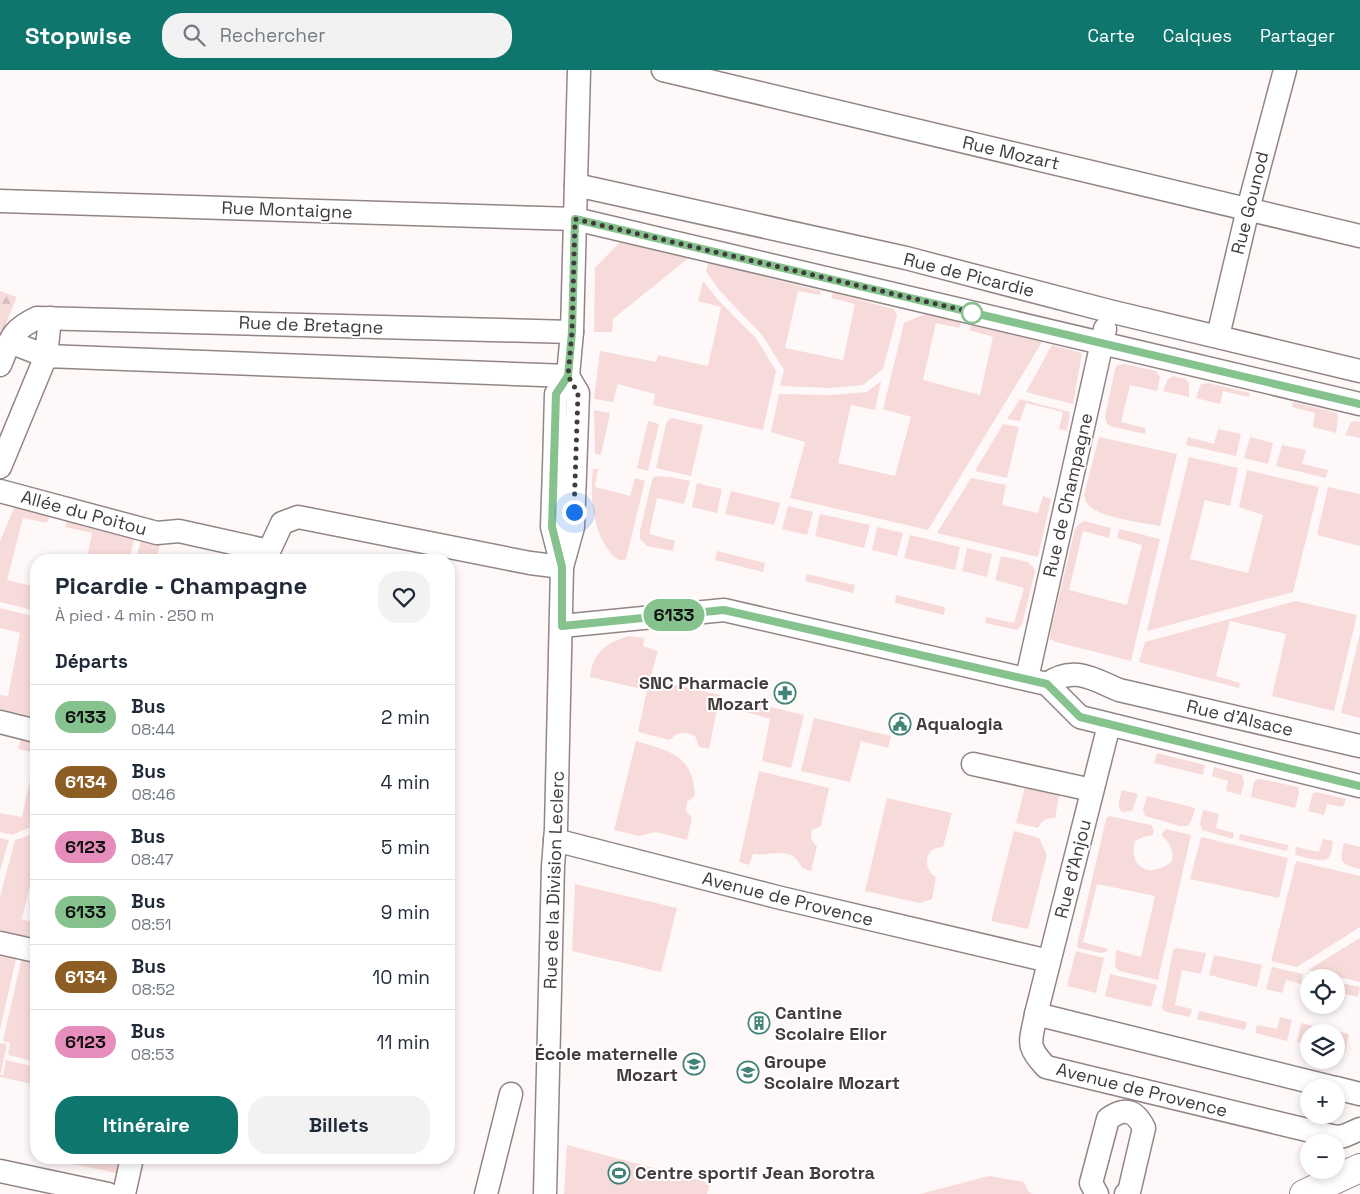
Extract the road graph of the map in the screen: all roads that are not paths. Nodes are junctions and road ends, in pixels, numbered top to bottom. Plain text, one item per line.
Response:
1 (579, 70) edge
2 (663, 70) edge
3 (1285, 70) edge
4 (576, 185) junction
5 (0, 201) edge
6 (1248, 209) junction
7 (575, 219) junction
8 (1360, 236) edge
9 (1109, 311) junction
10 (50, 318) junction
11 (572, 332) junction
12 (1218, 336) junction
13 (10, 342) junction
14 (1102, 343) junction
15 (46, 356) junction
16 (0, 365) edge
17 (1360, 371) edge
18 (568, 376) junction
19 (1360, 404) edge
20 (0, 467) edge
21 (0, 491) edge
22 (264, 554) edge
23 (268, 554) edge
24 (562, 567) junction
25 (562, 626) junction
26 (1037, 681) junction
27 (1119, 690) junction
28 (1066, 702) junction
29 (0, 722) edge
30 (1109, 725) junction
31 (30, 730) edge
32 (1360, 746) edge
33 (973, 764) dead end
34 (1360, 786) edge
35 (1092, 790) junction
36 (555, 840) junction
37 (0, 943) edge
38 (30, 950) edge
39 (1050, 962) junction
40 (1036, 1014) junction
41 (1300, 1079) edge
42 (1133, 1088) junction
43 (1345, 1090) edge
44 (512, 1094) dead end
45 (1360, 1094) edge
46 (1128, 1111) junction
47 (1360, 1129) edge
48 (131, 1164) edge
49 (1360, 1168) edge
50 (0, 1171) edge
51 (108, 1194) edge
52 (124, 1194) edge
53 (486, 1194) edge
54 (545, 1194) edge
55 (1097, 1194) edge
56 (1126, 1194) edge
57 (1304, 1194) edge

1 - 4 street, Rue de la Division Leclerc
2 - 6 street, Rue Mozart
3 - 6 street, Rue Gounod
4 - 7 street, Rue de la Division Leclerc
4 - 9 street, Rue de Picardie
5 - 7 street, Rue Montaigne
6 - 8 street, Rue Mozart
6 - 12 street, Rue Gounod
7 - 11 street, Rue de la Division Leclerc
7 - 14 street, Rue Montaigne
9 - 12 street, Rue de Picardie
9 - 14 street, Rue de Champagne
10 - 11 street, Rue de Bretagne
10 - 13 street, Rue de Bretagne
10 - 15 street
11 - 18 street, Rue de la Division Leclerc
12 - 17 street, Rue de Picardie
13 - 15 street
13 - 16 street, Rue de Bretagne
14 - 19 street, Rue Montaigne
14 - 26 street, Rue de Champagne
15 - 18 street
15 - 20 street
18 - 24 street, Rue de la Division Leclerc
21 - 22 street, Allée du Poitou
23 - 24 street, Allée du Poitou
24 - 25 street, Rue de la Division Leclerc
25 - 26 street
25 - 36 street, Rue de la Division Leclerc
26 - 27 street, Rue d'Alsace
26 - 28 street
27 - 28 street, Rue d'Alsace
27 - 32 street, Rue d'Alsace
28 - 30 street
29 - 31 street
30 - 34 street
30 - 35 street, Rue d'Anjou
33 - 35 street
35 - 39 street, Rue d'Anjou
36 - 39 street, Avenue de Provence
36 - 54 street, Rue de la Division Leclerc
37 - 38 street
39 - 40 street, Rue d'Anjou
40 - 41 street
40 - 42 street, Avenue de Provence
42 - 46 street
42 - 47 street, Avenue de Provence
43 - 45 street
44 - 53 street
46 - 55 street
46 - 56 street
48 - 52 street
49 - 57 highway
50 - 51 street

